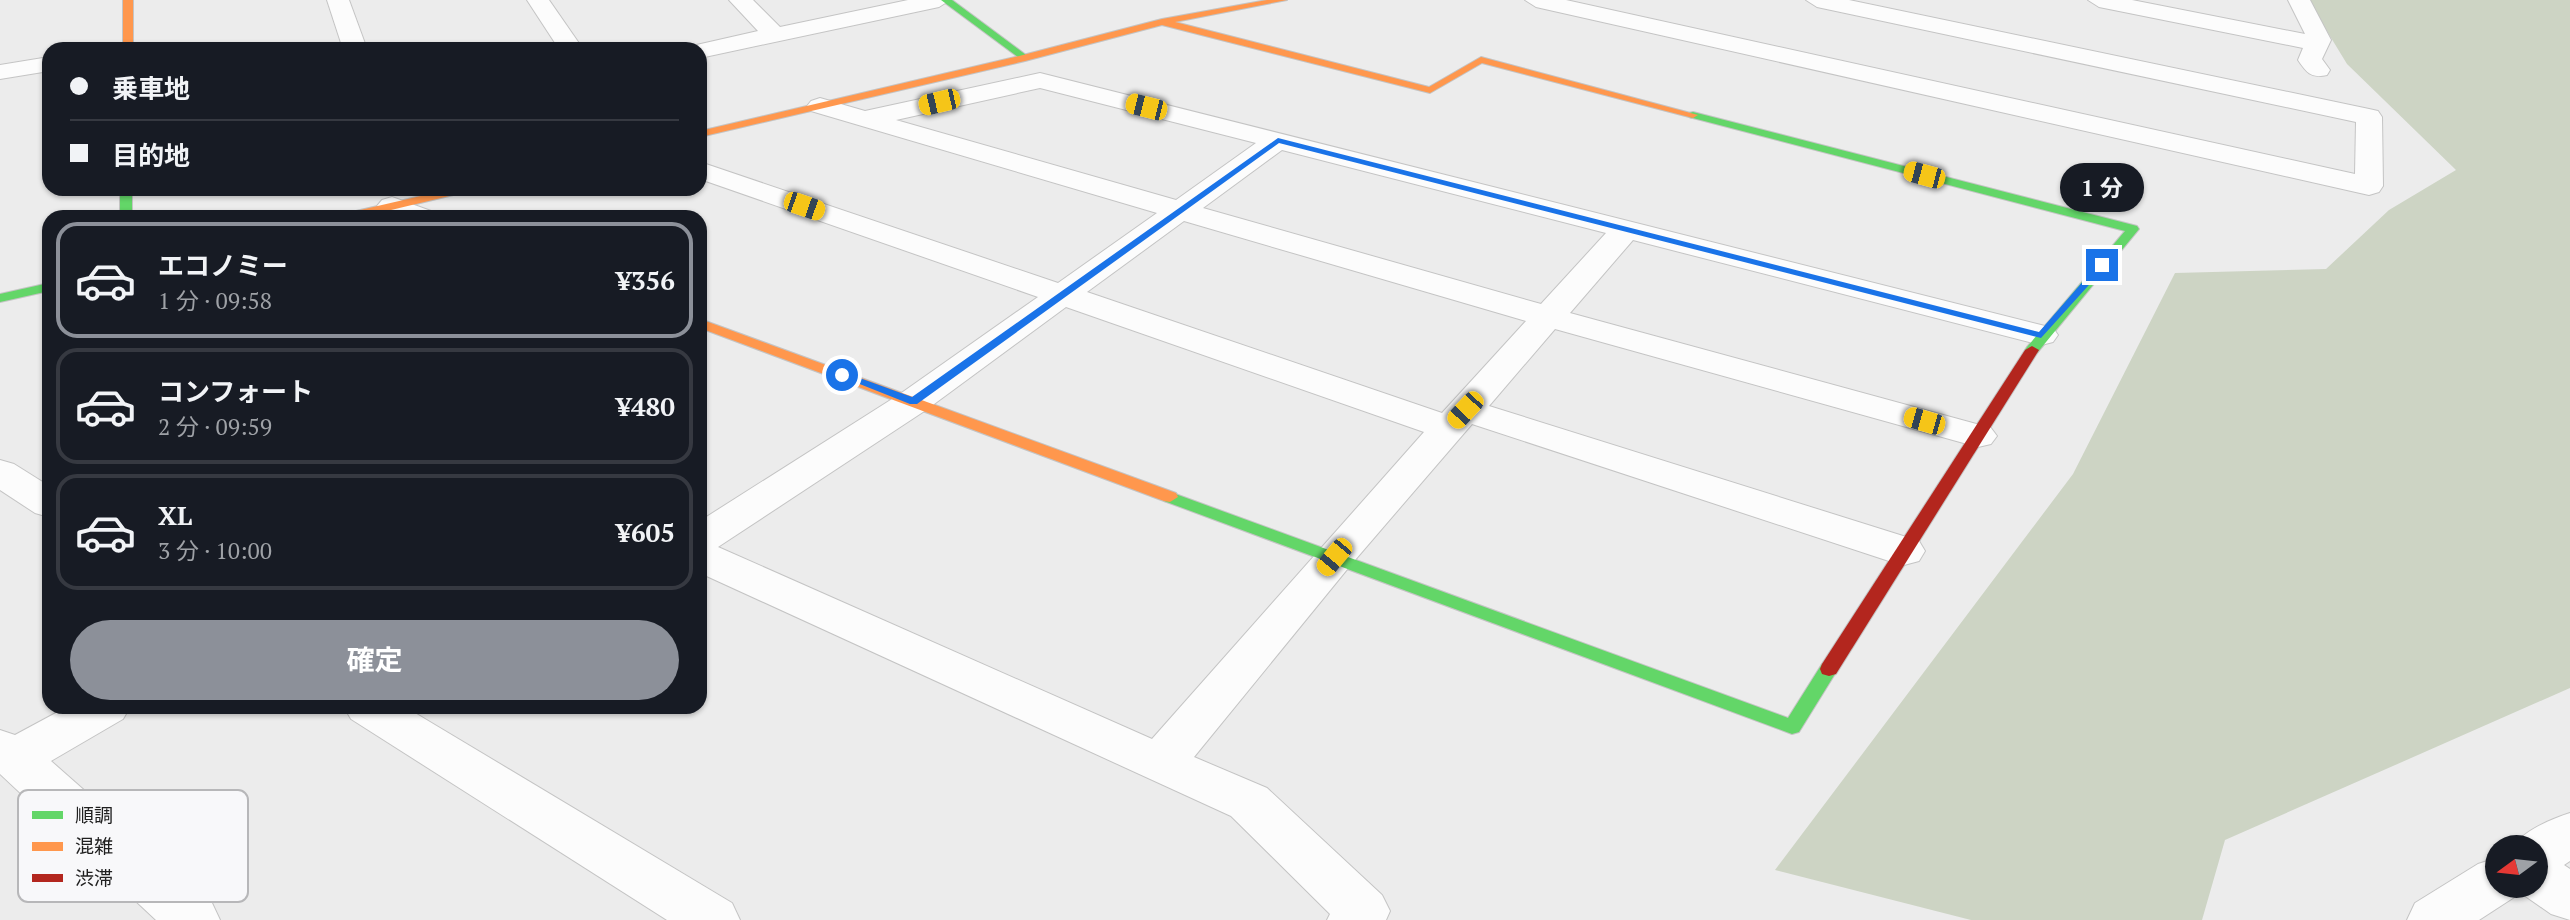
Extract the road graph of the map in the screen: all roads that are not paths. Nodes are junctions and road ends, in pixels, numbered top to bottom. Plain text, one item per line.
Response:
1 (128, 0) edge
2 (338, 0) edge
3 (538, 0) edge
4 (740, 0) edge
5 (939, 0) edge
6 (946, 0) edge
7 (1282, 0) edge
8 (1536, 0) edge
9 (1817, 0) edge
10 (2099, 0) edge
11 (2299, 0) edge
12 (1162, 22) junction
13 (775, 35) junction
14 (128, 42) edge
15 (353, 42) edge
16 (566, 42) edge
17 (2317, 44) junction
18 (707, 50) edge
19 (1025, 58) junction
20 (42, 65) edge
21 (2318, 71) dead end
22 (0, 72) edge
23 (820, 106) junction
24 (864, 120) junction
25 (707, 132) edge
26 (1278, 140) junction
27 (707, 172) edge
28 (436, 196) edge
29 (392, 206) junction
30 (376, 210) edge
31 (402, 210) edge
32 (1181, 210) junction
33 (1626, 229) junction
34 (42, 289) edge
35 (1063, 295) junction
36 (0, 298) edge
37 (1548, 317) junction
38 (707, 326) edge
39 (2041, 335) junction
40 (913, 402) junction
41 (1457, 419) junction
42 (1978, 436) junction
43 (0, 472) edge
44 (42, 499) edge
45 (707, 535) edge
46 (1905, 551) junction
47 (1334, 557) junction
48 (707, 559) edge
49 (91, 714) edge
50 (379, 714) edge
51 (7, 754) edge
52 (1160, 764) junction
53 (47, 790) edge
54 (2570, 834) edge
55 (2548, 848) edge
56 (2548, 882) edge
57 (2485, 888) edge
58 (2570, 898) edge
59 (173, 902) edge
60 (193, 920) edge
61 (713, 920) edge
62 (1354, 920) edge
63 (2434, 920) edge

1 - 14 street
2 - 15 street
3 - 16 street
4 - 13 street
5 - 13 street
6 - 19 street
7 - 12 street
8 - 9 street
10 - 17 street
11 - 17 street
12 - 19 street
12 - 39 street
13 - 18 street
17 - 21 street
19 - 23 street
20 - 22 street
23 - 24 street
23 - 25 street
24 - 26 street
24 - 32 street
26 - 32 street
26 - 33 street
27 - 35 street
28 - 29 street
29 - 30 street
29 - 31 street
32 - 35 street
32 - 37 street
33 - 37 street
33 - 39 street
34 - 36 street
35 - 40 street
35 - 41 street
37 - 41 street
37 - 42 street
38 - 40 street
39 - 42 street
40 - 45 street
40 - 47 street
41 - 46 street
41 - 47 street
42 - 46 street
43 - 44 street
46 - 47 street
47 - 52 street
48 - 52 street
49 - 51 street
50 - 61 street
51 - 53 street
52 - 62 street
54 - 55 street
56 - 58 street
57 - 63 street
59 - 60 street

